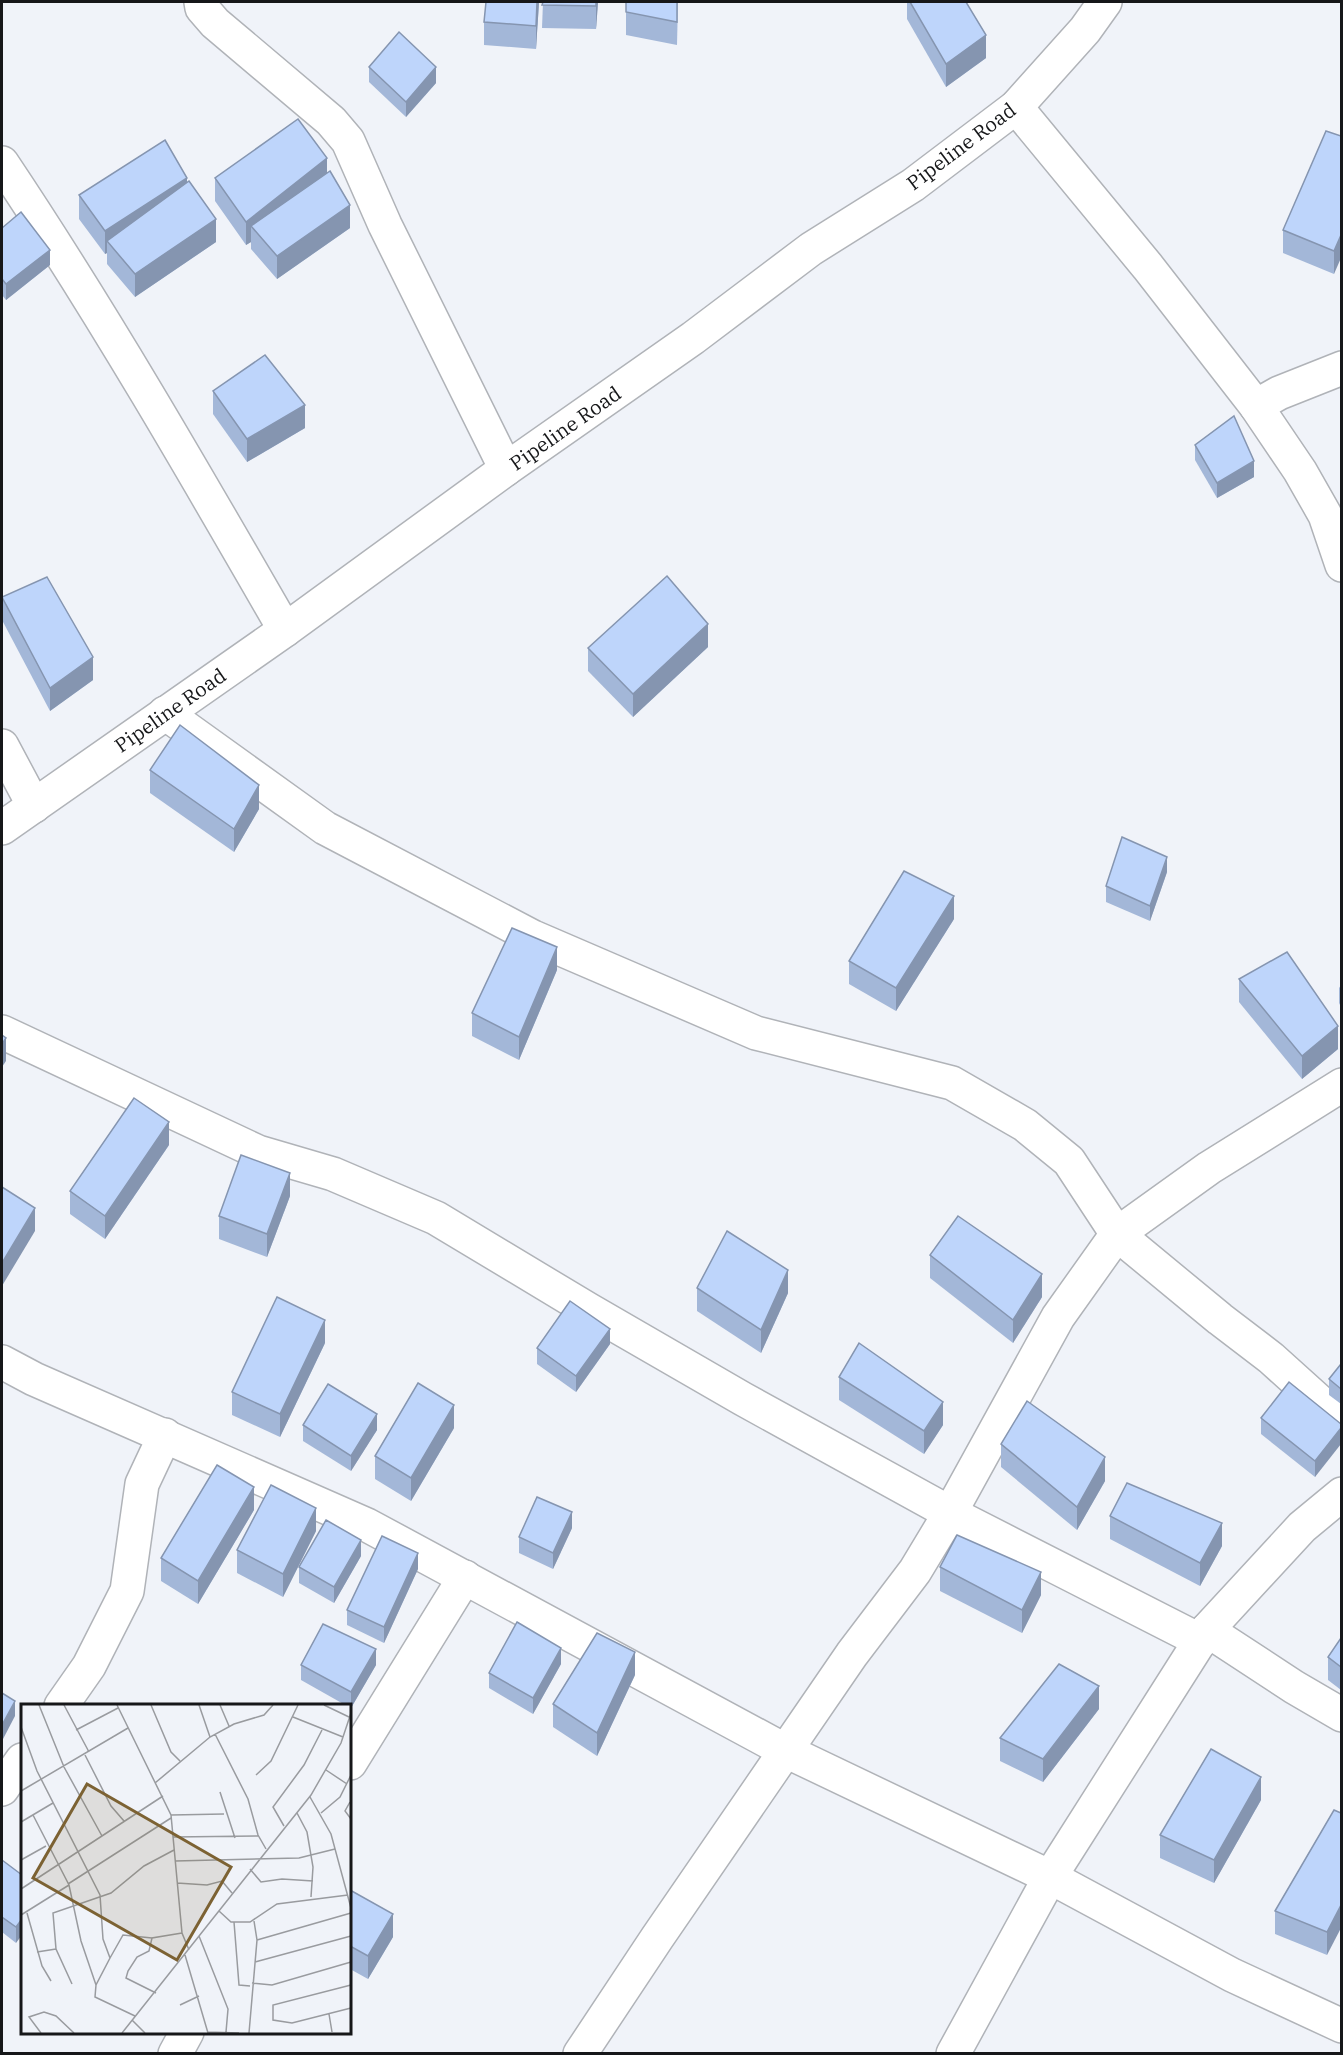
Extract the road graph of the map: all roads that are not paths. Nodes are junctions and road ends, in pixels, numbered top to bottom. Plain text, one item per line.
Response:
1 (201, 2) edge
2 (1105, 2) edge
3 (1016, 107) junction
4 (2, 163) edge
5 (1341, 368) edge
6 (1256, 406) junction
7 (506, 469) junction
8 (1341, 565) edge
9 (285, 630) junction
10 (165, 713) junction
11 (2, 746) edge
12 (34, 806) junction
13 (2, 828) edge
14 (2, 1032) edge
15 (1341, 1085) edge
16 (1117, 1234) junction
17 (2, 1362) edge
18 (1341, 1422) edge
19 (165, 1435) junction
20 (1341, 1494) edge
21 (950, 1513) junction
22 (465, 1577) junction
23 (1204, 1636) junction
24 (62, 1704) edge
25 (1341, 1715) edge
26 (786, 1750) junction
27 (21, 1761) edge
28 (351, 1761) edge
29 (2, 1789) edge
30 (1050, 1877) junction
31 (1341, 2026) edge
32 (186, 2034) edge
33 (175, 2054) edge
34 (580, 2054) edge
35 (953, 2054) edge

1 - 7 street
2 - 3 street, Pipeline Road
3 - 6 street
3 - 7 street, Pipeline Road
4 - 9 street
5 - 6 street
6 - 8 street
7 - 9 street, Pipeline Road
9 - 10 street, Pipeline Road
10 - 12 street, Pipeline Road
10 - 16 street
11 - 12 street
12 - 13 street, Pipeline Road
14 - 21 street
15 - 16 street
16 - 18 street
16 - 21 street
17 - 19 street
19 - 22 street
19 - 24 street
20 - 23 street
21 - 23 street
21 - 26 street
22 - 26 street
22 - 28 street
23 - 25 street
23 - 30 street
26 - 30 street
26 - 34 street
27 - 29 street
30 - 31 street
30 - 35 street
32 - 33 street

